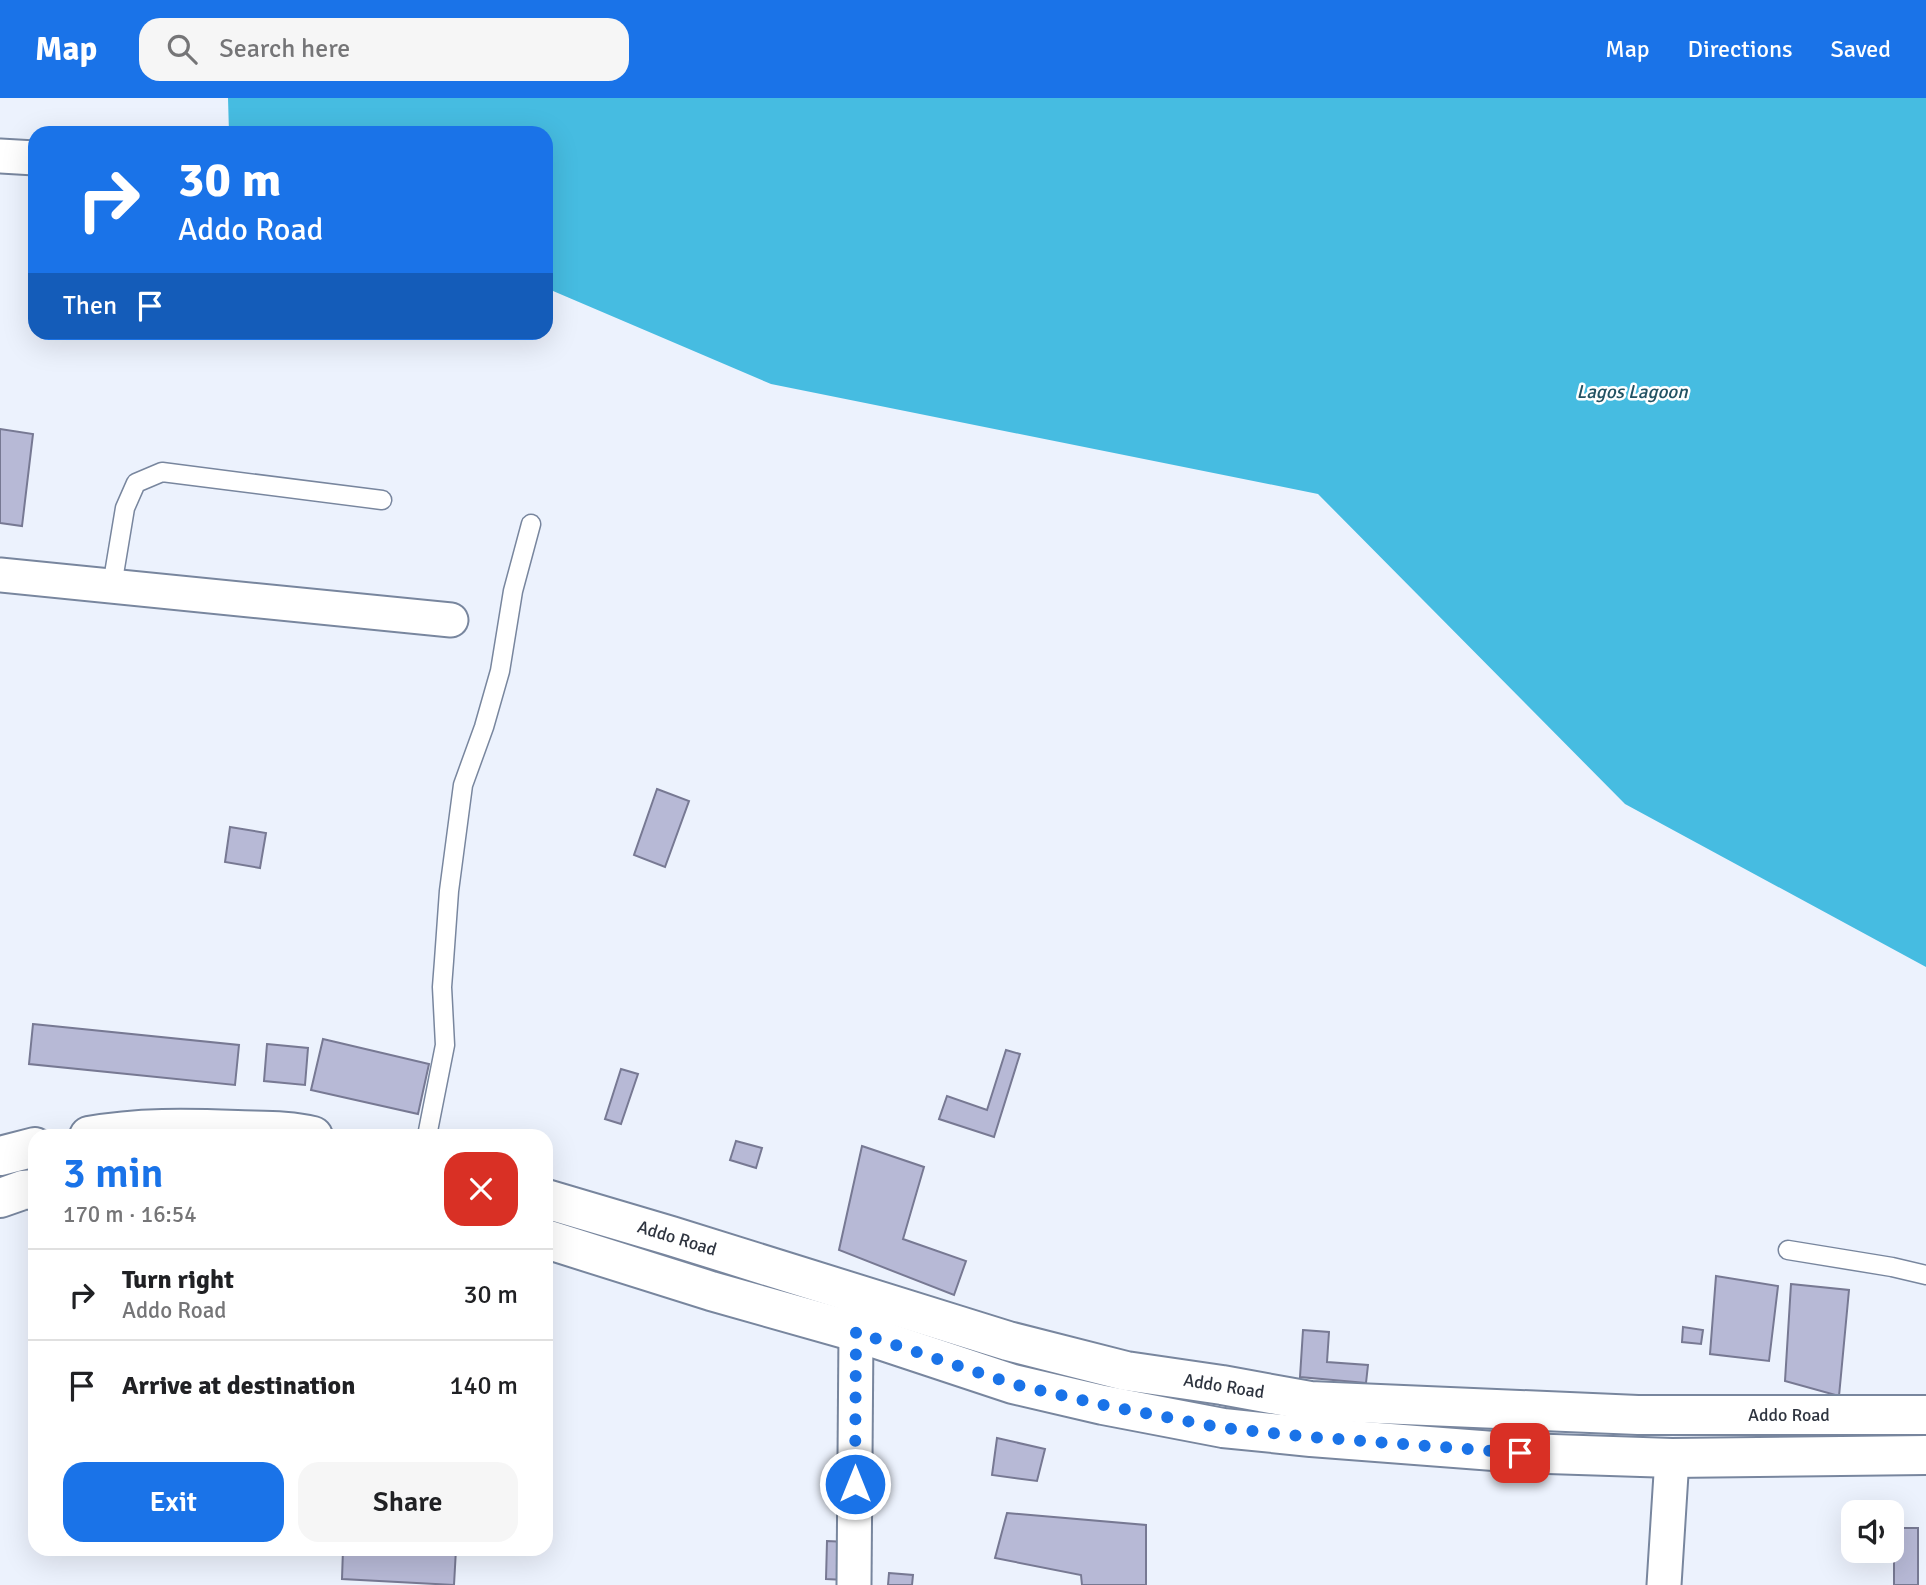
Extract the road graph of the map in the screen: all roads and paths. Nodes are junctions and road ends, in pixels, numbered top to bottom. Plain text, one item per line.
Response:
1 (0, 156) edge
2 (28, 158) edge
3 (382, 500) dead end
4 (531, 524) dead end
5 (0, 575) edge
6 (113, 586) junction
7 (451, 621) dead end
8 (165, 1129) edge
9 (224, 1129) edge
10 (428, 1129) edge
11 (28, 1149) edge
12 (0, 1156) edge
13 (28, 1190) edge
14 (0, 1198) edge
15 (553, 1201) edge
16 (553, 1241) edge
17 (1788, 1250) dead end
18 (1926, 1275) edge
19 (856, 1332) junction
20 (1926, 1415) edge
21 (1926, 1455) edge
22 (1672, 1458) junction
23 (854, 1585) edge
24 (1664, 1585) edge

1 - 2 street
3 - 6 lane
4 - 10 lane
5 - 6 street
6 - 7 street
8 - 9 main road
11 - 12 main road
13 - 14 main road
15 - 20 main road, Addo Road
16 - 19 main road
17 - 18 lane
19 - 22 main road
19 - 23 street
21 - 22 main road
22 - 24 street

